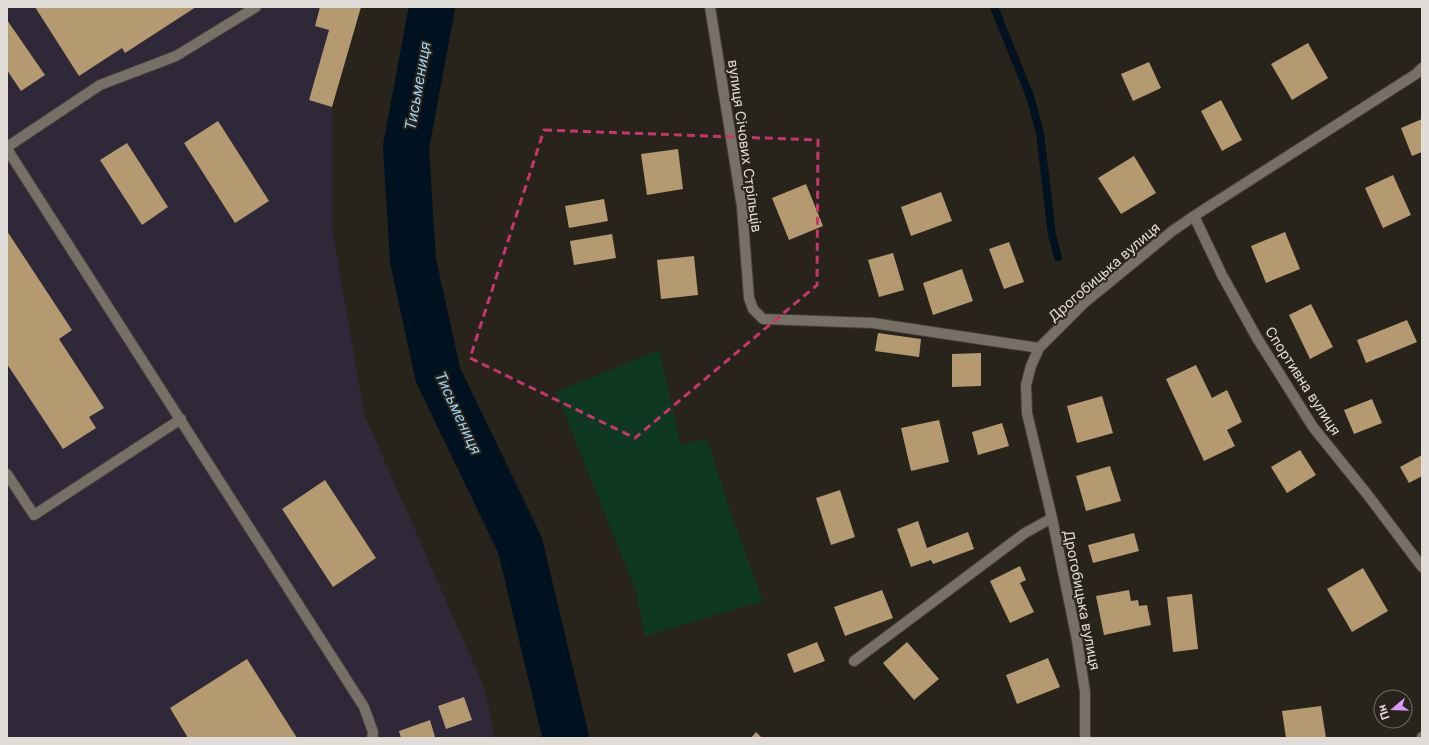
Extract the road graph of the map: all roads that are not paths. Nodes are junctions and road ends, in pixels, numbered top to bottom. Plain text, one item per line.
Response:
1 (256, 7) edge
2 (710, 7) edge
3 (1422, 68) edge
4 (7, 148) edge
5 (1194, 216) junction
6 (1039, 348) junction
7 (181, 419) junction
8 (7, 474) edge
9 (1052, 518) junction
10 (1422, 567) edge
11 (854, 661) dead end
12 (372, 738) edge
13 (1085, 738) edge

1 - 4 street
2 - 6 street, вулиця Січових Стрільців
3 - 5 street, Дрогобицька вулиця
4 - 7 street
5 - 6 street, Дрогобицька вулиця
5 - 10 street, Спортивна вулиця
6 - 9 street, Дрогобицька вулиця
7 - 8 street
7 - 12 street
9 - 11 street
9 - 13 street, Дрогобицька вулиця

